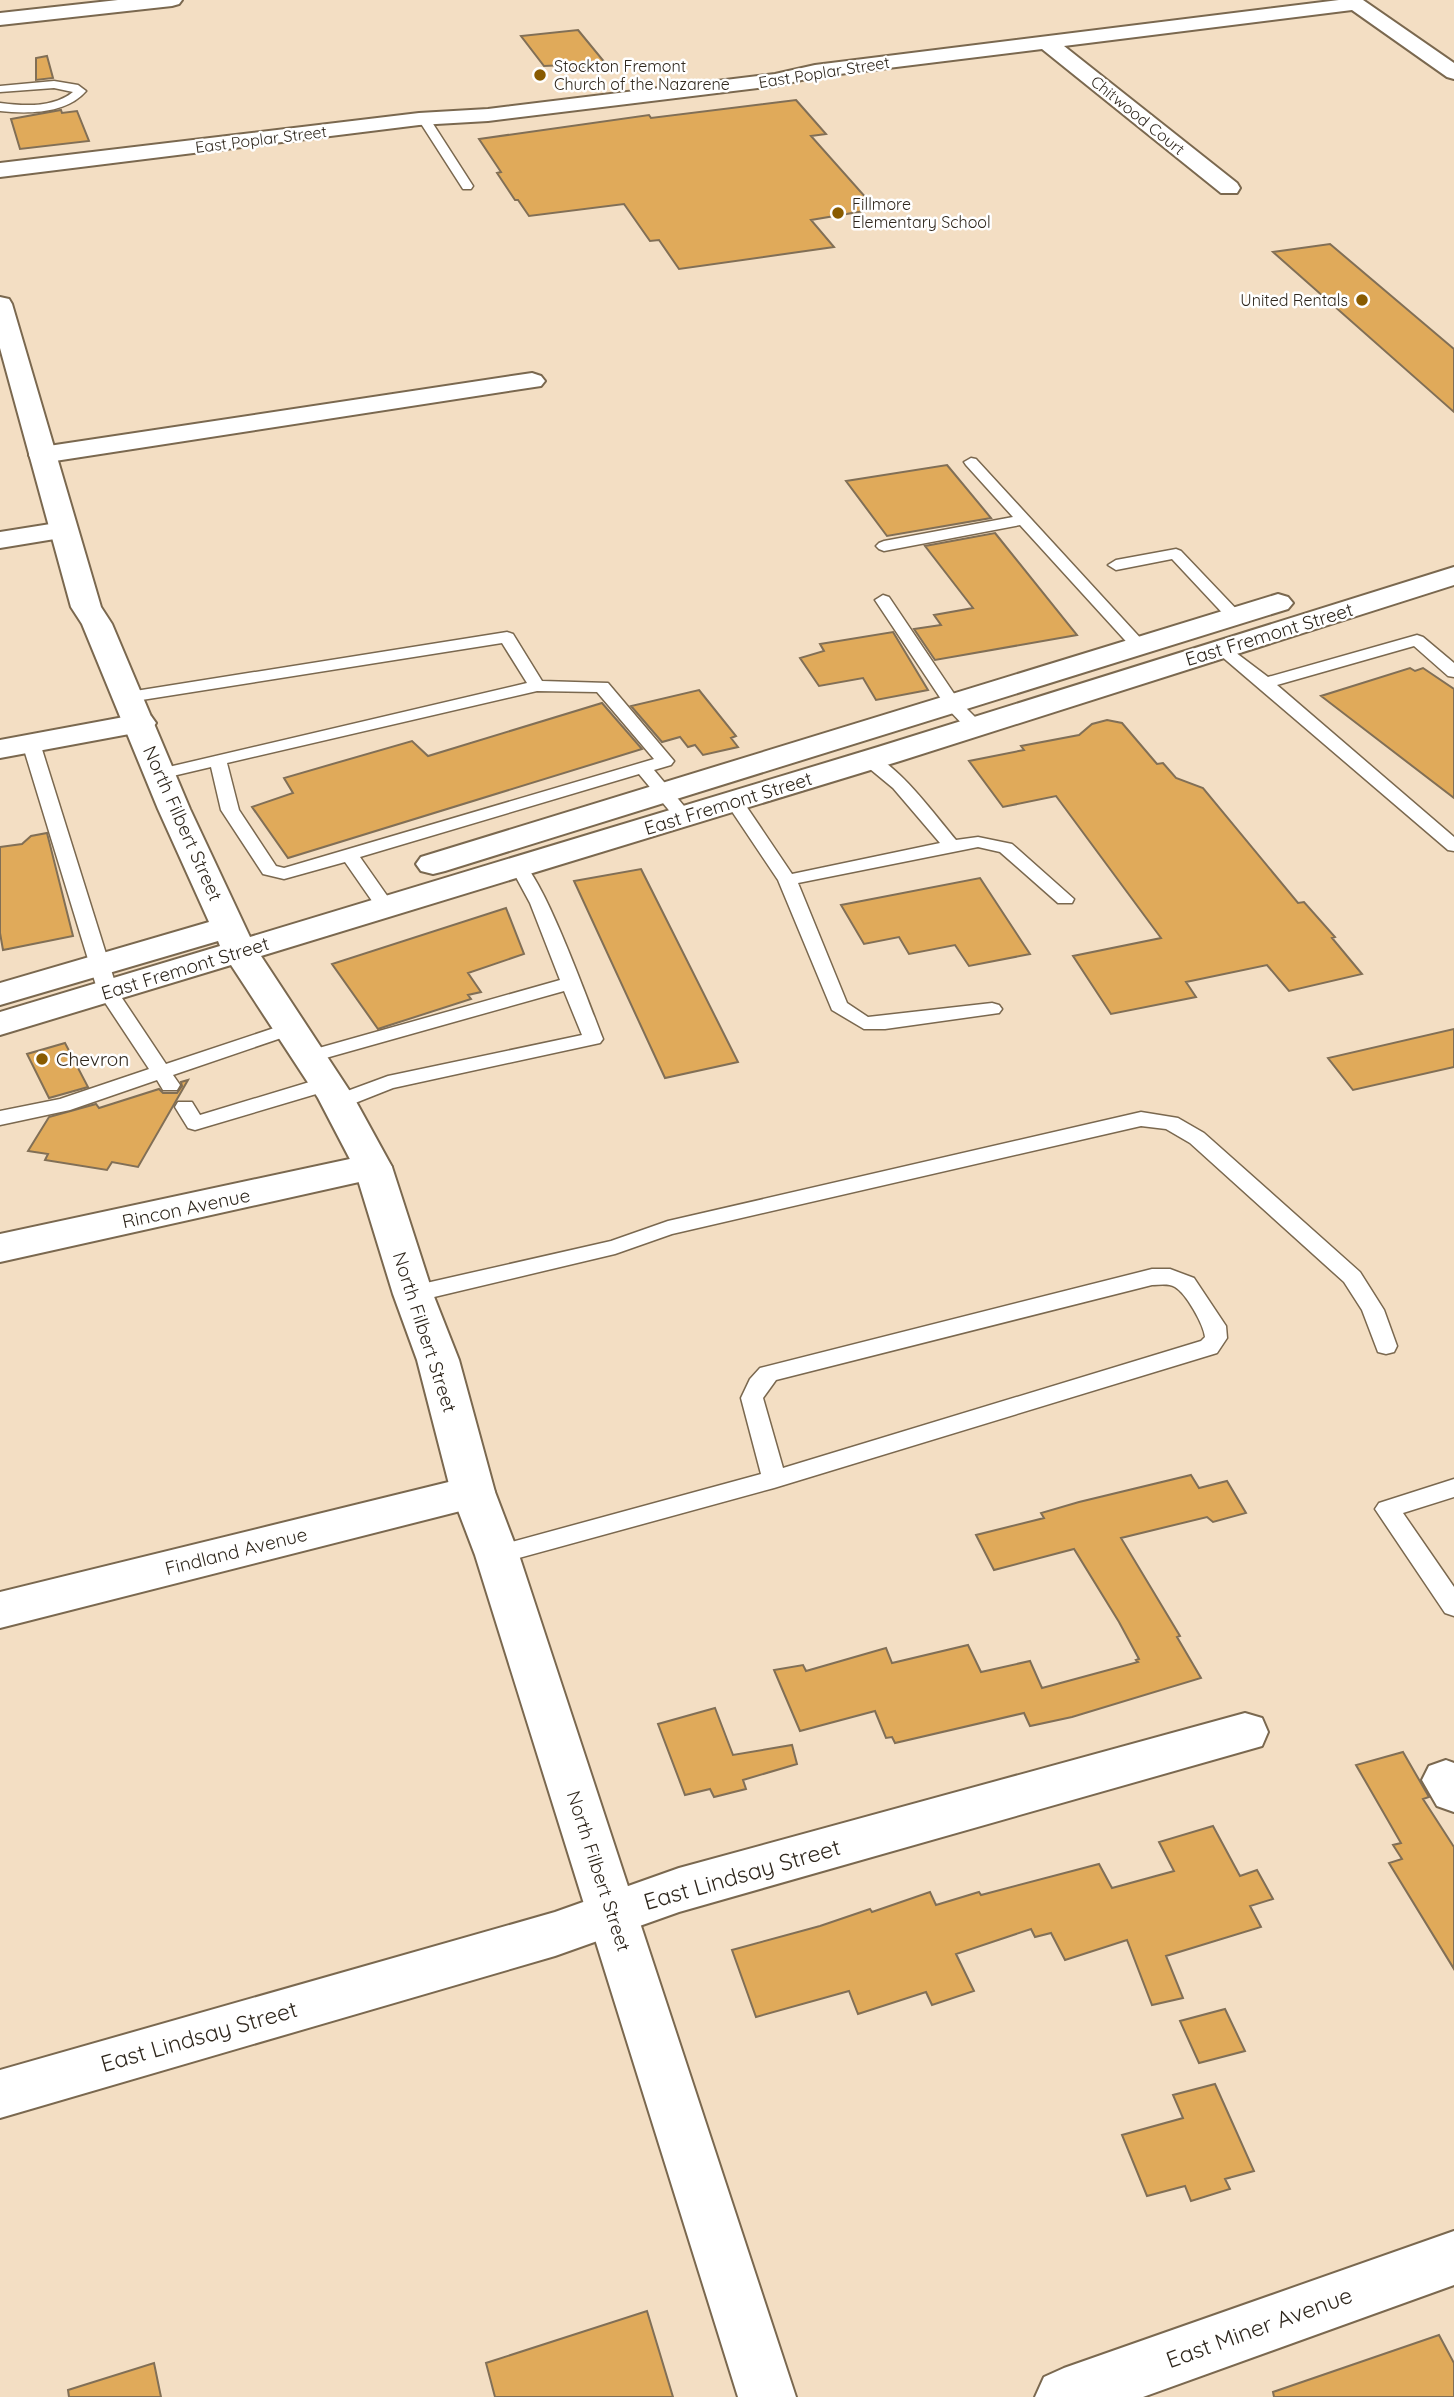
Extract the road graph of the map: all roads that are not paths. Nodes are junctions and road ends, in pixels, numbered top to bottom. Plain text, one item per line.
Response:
1 (172, 0) edge
2 (1353, 2) edge
3 (0, 19) edge
4 (1046, 42) junction
5 (1454, 73) edge
6 (0, 89) edge
7 (0, 107) edge
8 (424, 119) junction
9 (0, 170) edge
10 (467, 187) dead end
11 (1229, 188) dead end
12 (0, 304) edge
13 (8, 367) edge
14 (532, 381) dead end
15 (42, 455) junction
16 (971, 462) dead end
17 (1024, 520) junction
18 (63, 530) junction
19 (0, 540) edge
20 (884, 546) dead end
21 (1454, 549) edge
22 (1116, 565) dead end
23 (1454, 576) edge
24 (883, 600) dead end
25 (1235, 617) junction
26 (1139, 646) junction
27 (1221, 649) junction
28 (1454, 672) edge
29 (1265, 683) junction
30 (537, 687) junction
31 (953, 704) junction
32 (134, 710) junction
33 (975, 727) junction
34 (31, 743) junction
35 (0, 749) edge
36 (870, 760) junction
37 (218, 761) junction
38 (642, 768) junction
39 (160, 774) junction
40 (734, 801) junction
41 (674, 805) junction
42 (952, 846) junction
43 (1454, 846) edge
44 (349, 855) junction
45 (519, 866) junction
46 (787, 880) junction
47 (378, 895) junction
48 (1065, 899) dead end
49 (234, 939) junction
50 (103, 978) junction
51 (571, 983) junction
52 (0, 994) edge
53 (992, 1009) dead end
54 (0, 1024) edge
55 (315, 1068) junction
56 (166, 1079) junction
57 (185, 1107) dead end
58 (0, 1118) edge
59 (373, 1167) junction
60 (0, 1248) edge
61 (413, 1294) junction
62 (1386, 1346) dead end
63 (774, 1479) junction
64 (1454, 1488) edge
65 (473, 1492) junction
66 (497, 1555) junction
67 (1454, 1606) edge
68 (0, 1610) edge
69 (1245, 1732) dead end
70 (613, 1913) junction
71 (0, 2094) edge
72 (1454, 2258) edge
73 (767, 2397) edge
74 (1064, 2397) edge

1 - 3 street
2 - 4 street, East Poplar Street
2 - 5 street
4 - 8 street, East Poplar Street
4 - 11 street, Chitwood Court
6 - 7 lane
8 - 9 street, East Poplar Street
8 - 10 lane
12 - 13 street, North Filbert Street
13 - 15 street, North Filbert Street
14 - 15 street
15 - 18 street, North Filbert Street
16 - 17 lane
17 - 20 lane
17 - 26 lane
18 - 19 street
18 - 32 street, North Filbert Street
21 - 25 street, East Fremont Street
22 - 25 lane
23 - 27 street, East Fremont Street
24 - 31 lane
25 - 26 street, East Fremont Street
26 - 31 street, East Fremont Street
27 - 29 lane
27 - 33 street, East Fremont Street
28 - 29 lane
29 - 43 lane
30 - 32 lane
30 - 37 lane
30 - 38 lane
31 - 33 lane
31 - 41 street, East Fremont Street
32 - 34 street
32 - 39 street, North Filbert Street
33 - 36 street, East Fremont Street
34 - 35 street
34 - 50 lane
36 - 40 street, East Fremont Street
36 - 42 lane
37 - 39 lane
37 - 44 lane
38 - 41 lane
38 - 44 lane
39 - 49 street, North Filbert Street
40 - 41 street, East Fremont Street
40 - 46 lane
41 - 45 street, East Fremont Street
41 - 47 street, East Fremont Street
42 - 46 lane
42 - 48 lane
44 - 47 lane
45 - 47 street, East Fremont Street
45 - 51 lane
46 - 53 lane
47 - 49 street, East Fremont Street
49 - 50 street, East Fremont Street
49 - 55 street, North Filbert Street
50 - 52 street, East Fremont Street
50 - 54 street, East Fremont Street
50 - 56 lane
51 - 55 lane
51 - 55 lane
55 - 56 lane
55 - 57 lane
55 - 59 street, North Filbert Street
56 - 58 lane
59 - 60 street, Rincon Avenue
59 - 61 street, North Filbert Street
61 - 62 lane
61 - 65 street, North Filbert Street
63 - 63 lane
63 - 66 lane
64 - 67 lane
65 - 66 street, North Filbert Street
65 - 68 street, Findland Avenue
66 - 70 street, North Filbert Street
69 - 70 street, East Lindsay Street
70 - 71 street, East Lindsay Street
70 - 73 street, North Filbert Street
72 - 74 street, East Miner Avenue

